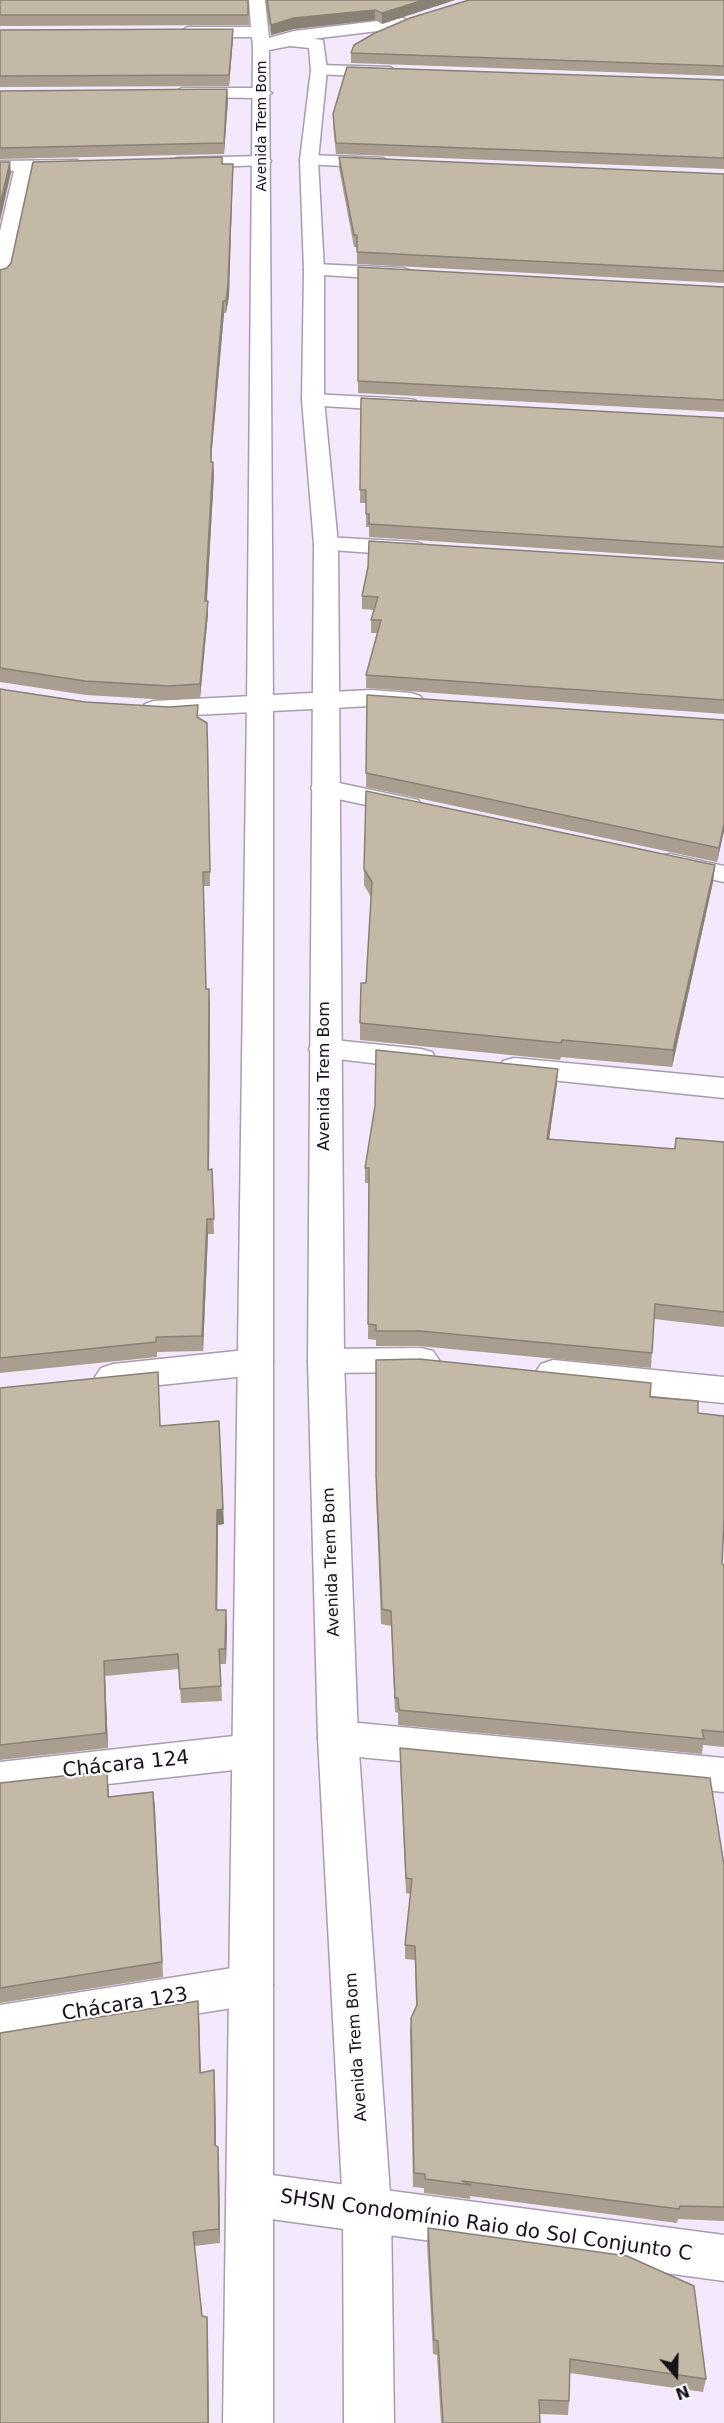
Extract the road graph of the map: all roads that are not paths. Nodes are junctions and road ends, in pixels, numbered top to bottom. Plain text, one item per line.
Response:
1 (257, 0) edge
2 (176, 32) edge
3 (264, 40) junction
4 (332, 59) junction
5 (403, 72) edge
6 (167, 93) edge
7 (263, 93) junction
8 (309, 160) junction
9 (262, 161) junction
10 (155, 163) edge
11 (96, 164) edge
12 (404, 164) edge
13 (0, 166) edge
14 (24, 166) junction
15 (314, 270) junction
16 (0, 274) edge
17 (419, 275) edge
18 (313, 400) junction
19 (430, 406) edge
20 (326, 544) junction
21 (432, 550) edge
22 (327, 700) junction
23 (430, 702) edge
24 (261, 704) junction
25 (128, 708) edge
26 (325, 788) junction
27 (428, 810) edge
28 (644, 856) edge
29 (724, 874) edge
30 (324, 1049) junction
31 (454, 1062) edge
32 (489, 1065) edge
33 (724, 1088) edge
34 (326, 1361) junction
35 (255, 1362) junction
36 (454, 1363) edge
37 (525, 1370) edge
38 (81, 1380) edge
39 (724, 1390) edge
40 (338, 1738) junction
41 (252, 1751) junction
42 (724, 1774) edge
43 (0, 1779) edge
44 (251, 1985) junction
45 (0, 2025) edge
46 (249, 2194) junction
47 (367, 2208) junction
48 (724, 2258) edge
49 (248, 2423) edge
50 (369, 2423) edge

1 - 3 street
2 - 3 street
3 - 4 street, Avenida Trem Bom
3 - 4 street
3 - 7 street, Avenida Trem Bom
4 - 5 street
4 - 8 street, Avenida Trem Bom
6 - 7 street
7 - 9 street, Avenida Trem Bom
8 - 12 street
8 - 15 street, Avenida Trem Bom
9 - 10 street
9 - 24 street, Avenida Trem Bom
11 - 14 street
13 - 14 street
14 - 16 street
15 - 17 street
15 - 18 street, Avenida Trem Bom
18 - 19 street
18 - 20 street, Avenida Trem Bom
20 - 21 street
20 - 22 street, Avenida Trem Bom
22 - 23 street
22 - 24 street
22 - 26 street, Avenida Trem Bom
24 - 25 street
24 - 35 street, Avenida Trem Bom
26 - 27 street
26 - 30 street, Avenida Trem Bom
28 - 29 street
30 - 31 street
30 - 34 street, Avenida Trem Bom
32 - 33 street
34 - 36 street
34 - 40 street, Avenida Trem Bom
35 - 38 street
35 - 41 street, Avenida Trem Bom
37 - 39 street
40 - 42 street
40 - 47 street, Avenida Trem Bom
41 - 43 street, Chácara 124
41 - 44 street, Avenida Trem Bom
44 - 45 street, Chácara 123
44 - 46 street, Avenida Trem Bom
46 - 47 street, SHSN Condomínio Raio do Sol Conjunto C
46 - 49 street, Avenida Trem Bom
47 - 48 street, SHSN Condomínio Raio do Sol Conjunto C
47 - 50 street, Avenida Trem Bom

